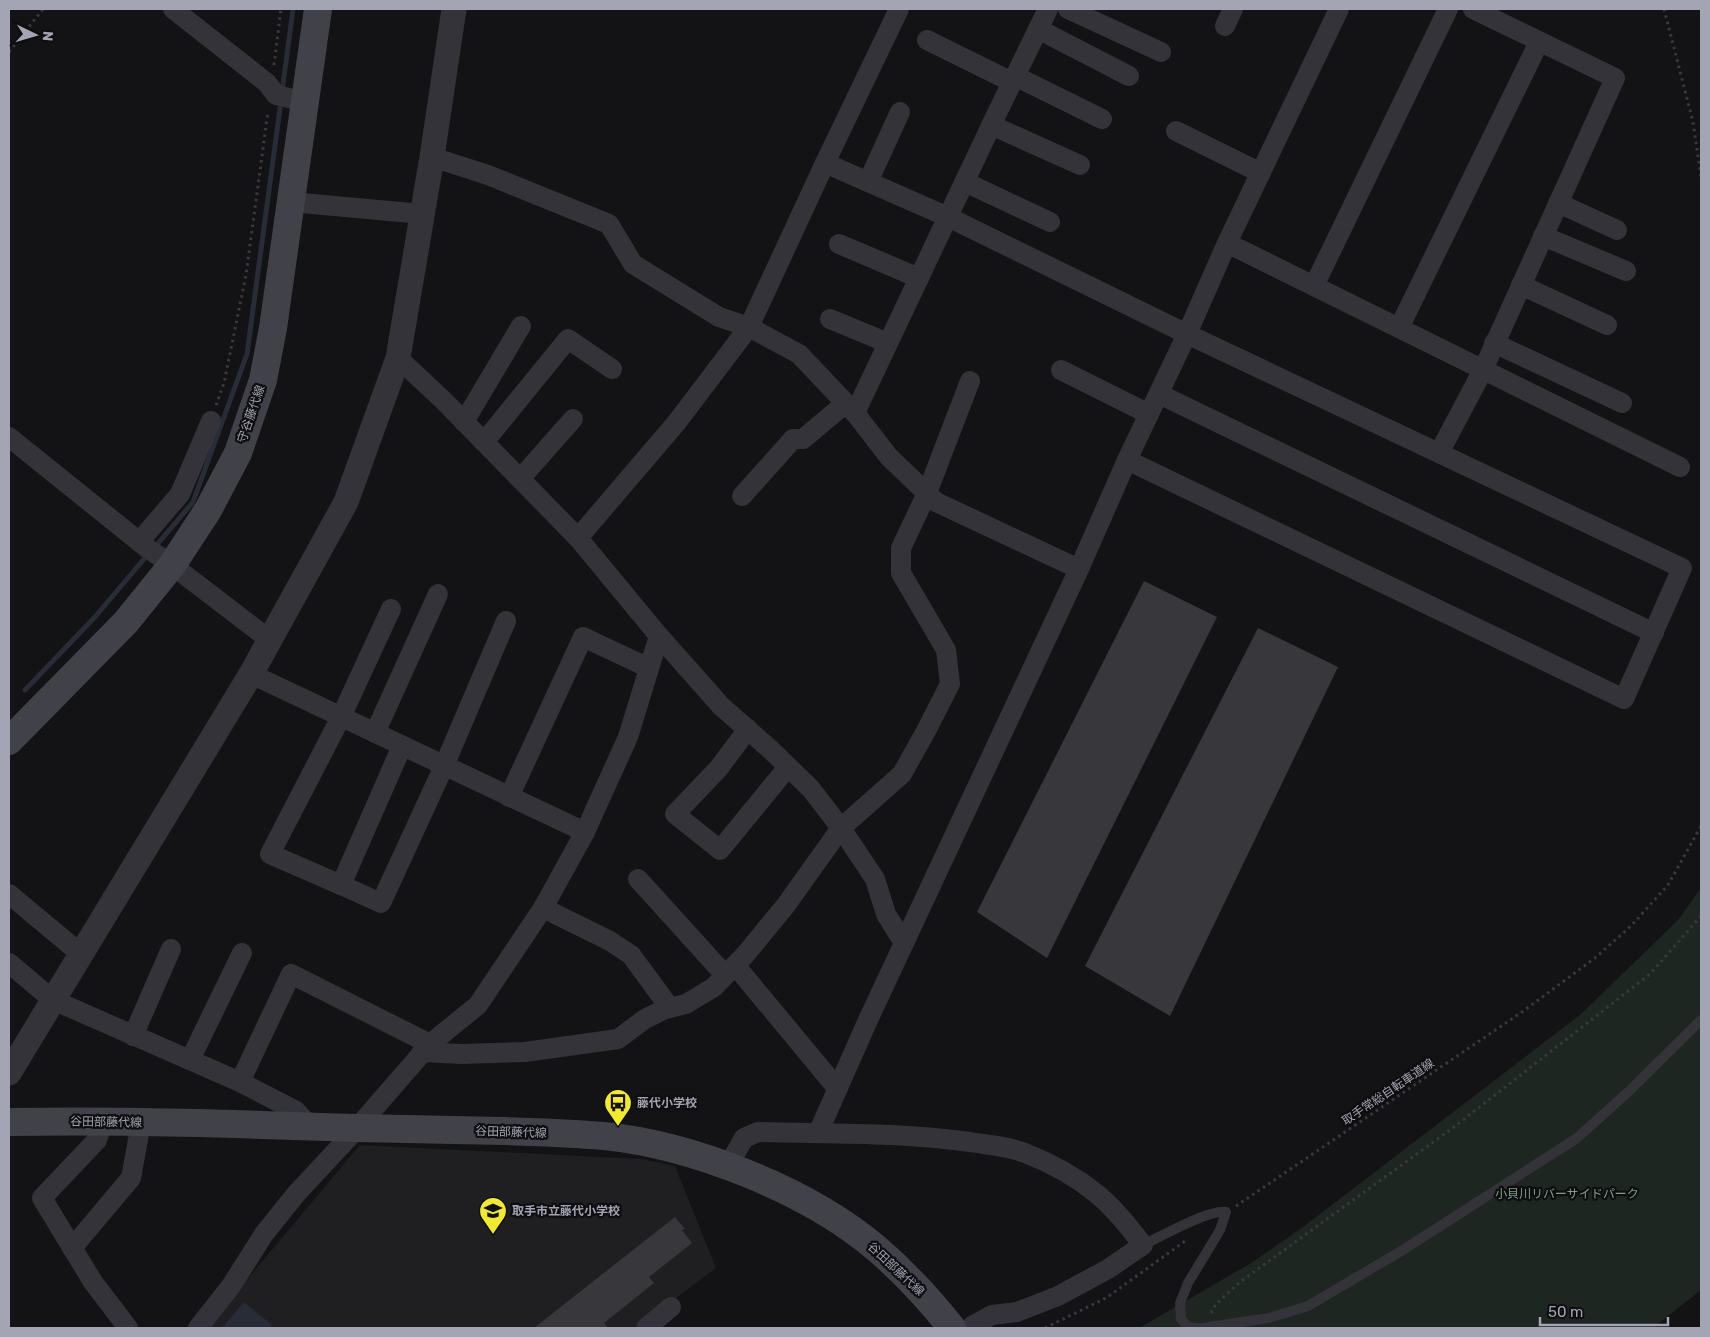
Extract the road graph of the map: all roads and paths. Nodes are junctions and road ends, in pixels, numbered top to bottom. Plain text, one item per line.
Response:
1 (43, 9) edge
2 (173, 9) edge
3 (282, 9) edge
4 (318, 9) edge
5 (454, 9) edge
6 (899, 9) edge
7 (1048, 9) edge
8 (1068, 9) edge
9 (1339, 9) edge
10 (1448, 9) edge
11 (1664, 9) edge
12 (1481, 10) edge
13 (1038, 29) junction
14 (927, 40) dead end
15 (1539, 42) junction
16 (9, 52) edge
17 (1161, 52) dead end
18 (1129, 76) dead end
19 (1013, 79) junction
20 (271, 89) junction
21 (306, 102) junction
22 (900, 112) dead end
23 (1102, 119) dead end
24 (991, 125) junction
25 (1176, 131) dead end
26 (432, 157) junction
27 (824, 163) junction
28 (1080, 165) dead end
29 (1261, 173) junction
30 (1701, 177) edge
31 (868, 182) junction
32 (965, 182) junction
33 (291, 202) junction
34 (1558, 203) junction
35 (422, 214) junction
36 (948, 217) junction
37 (1050, 222) dead end
38 (1617, 230) dead end
39 (1543, 236) junction
40 (1227, 243) junction
41 (839, 244) dead end
42 (1626, 271) dead end
43 (919, 278) junction
44 (1314, 286) junction
45 (1521, 286) junction
46 (830, 319) dead end
47 (1608, 325) dead end
48 (521, 326) dead end
49 (749, 327) junction
50 (1399, 328) junction
51 (1187, 334) junction
52 (888, 343) junction
53 (1494, 343) junction
54 (398, 358) junction
55 (612, 369) dead end
56 (1061, 370) dead end
57 (1482, 370) junction
58 (970, 381) dead end
59 (1159, 394) junction
60 (1622, 403) dead end
61 (851, 408) junction
62 (1149, 414) junction
63 (573, 419) dead end
64 (211, 421) joint
65 (464, 422) junction
66 (9, 437) edge
67 (484, 442) junction
68 (1439, 453) junction
69 (1127, 460) junction
70 (1680, 467) dead end
71 (520, 479) junction
72 (927, 493) junction
73 (742, 496) dead end
74 (578, 538) junction
75 (139, 542) junction
76 (172, 565) junction
77 (1079, 569) junction
78 (438, 594) dead end
79 (391, 609) dead end
80 (506, 621) dead end
81 (1654, 632) junction
82 (659, 636) junction
83 (270, 640) junction
84 (649, 668) junction
85 (251, 674) junction
86 (341, 717) junction
87 (748, 730) junction
88 (375, 733) junction
89 (9, 741) edge
90 (402, 746) junction
91 (444, 766) junction
92 (788, 767) junction
93 (509, 797) junction
94 (1701, 826) edge
95 (841, 828) junction
96 (585, 832) junction
97 (638, 879) dead end
98 (341, 885) junction
99 (9, 894) edge
100 (543, 908) junction
101 (1701, 916) edge
102 (904, 943) junction
103 (171, 949) dead end
104 (242, 953) dead end
105 (81, 954) junction
106 (9, 963) edge
107 (730, 970) junction
108 (53, 1000) junction
109 (670, 1008) junction
110 (1701, 1020) edge
111 (133, 1036) junction
112 (426, 1048) junction
113 (190, 1060) junction
114 (9, 1072) edge
115 (240, 1082) junction
116 (837, 1088) junction
117 (104, 1121) junction
118 (9, 1122) edge
119 (141, 1123) junction
120 (310, 1126) junction
121 (357, 1128) junction
122 (818, 1133) junction
123 (728, 1166) junction
124 (1226, 1212) junction
125 (1194, 1235) dead end
126 (1143, 1245) junction
127 (72, 1248) junction
128 (671, 1307) dead end
129 (1203, 1326) edge
130 (962, 1327) edge
131 (128, 1328) edge
132 (198, 1328) edge
133 (646, 1328) edge
134 (1045, 1328) edge

1 - 16 path
2 - 20 street
3 - 20 path
4 - 21 main road, 守谷藤代線
5 - 26 street
6 - 27 street
7 - 13 street
8 - 17 street
9 - 29 street
10 - 44 street
11 - 30 path
12 - 15 street
13 - 18 street
13 - 19 street
14 - 19 street
15 - 34 street
15 - 50 street
19 - 23 street
19 - 24 street
20 - 21 street
20 - 64 path
21 - 33 main road, 守谷藤代線
22 - 31 street
24 - 28 street
24 - 32 street
25 - 29 street
26 - 35 street
26 - 49 street
27 - 31 street
27 - 49 street
29 - 40 street
31 - 36 street
32 - 36 street
32 - 37 street
33 - 35 street
33 - 76 main road, 守谷藤代線
34 - 38 street
34 - 39 street
35 - 54 street
36 - 43 street
36 - 51 street
39 - 42 street
39 - 45 street
40 - 44 street
40 - 51 street
41 - 43 street
43 - 52 street
44 - 50 street
45 - 47 street
45 - 53 street
46 - 52 street
48 - 65 street
49 - 61 street
49 - 74 street
50 - 57 street
51 - 59 street
51 - 68 street
52 - 61 street
53 - 57 street
53 - 60 street
54 - 65 street
54 - 83 street
55 - 67 street
56 - 62 street
57 - 68 street
57 - 70 street
58 - 72 street
59 - 62 street
59 - 81 street
61 - 72 street
61 - 73 street
62 - 69 street
63 - 71 street
64 - 75 street
65 - 67 street
66 - 75 street
67 - 71 street
68 - 81 street
69 - 77 street
69 - 81 street
71 - 74 street
72 - 77 street
72 - 95 street
74 - 82 street
75 - 76 street
76 - 83 street
76 - 89 main road, 守谷藤代線
77 - 102 street
78 - 88 street
79 - 86 street
80 - 91 street
82 - 84 street
82 - 87 street
83 - 85 street
84 - 93 street
84 - 96 street
85 - 86 street
85 - 105 street
86 - 88 street
86 - 98 street
87 - 92 street
87 - 92 street
88 - 90 street
90 - 91 street
90 - 98 street
91 - 93 street
91 - 98 street
92 - 95 street
93 - 96 street
94 - 124 path, 取手常総自転車道線
95 - 102 street
95 - 107 street
96 - 100 street
97 - 107 street
99 - 105 street
100 - 109 street
100 - 112 street
101 - 129 path
102 - 116 street
103 - 111 street
104 - 113 street
105 - 108 street
106 - 108 street
107 - 109 street
107 - 116 street
108 - 111 street
108 - 114 street
109 - 112 street
110 - 129 lane
111 - 113 street
112 - 115 street
112 - 121 street
113 - 115 street
115 - 120 street
116 - 122 street
117 - 118 main road, 谷田部藤代線
117 - 119 main road, 谷田部藤代線
117 - 127 street
119 - 120 main road, 谷田部藤代線
119 - 127 street
120 - 121 main road, 谷田部藤代線
121 - 123 main road, 谷田部藤代線
121 - 132 street
122 - 123 street
122 - 126 street
123 - 130 main road, 谷田部藤代線
124 - 126 lane
124 - 129 lane
125 - 134 path
126 - 130 street
127 - 131 street
128 - 133 street

